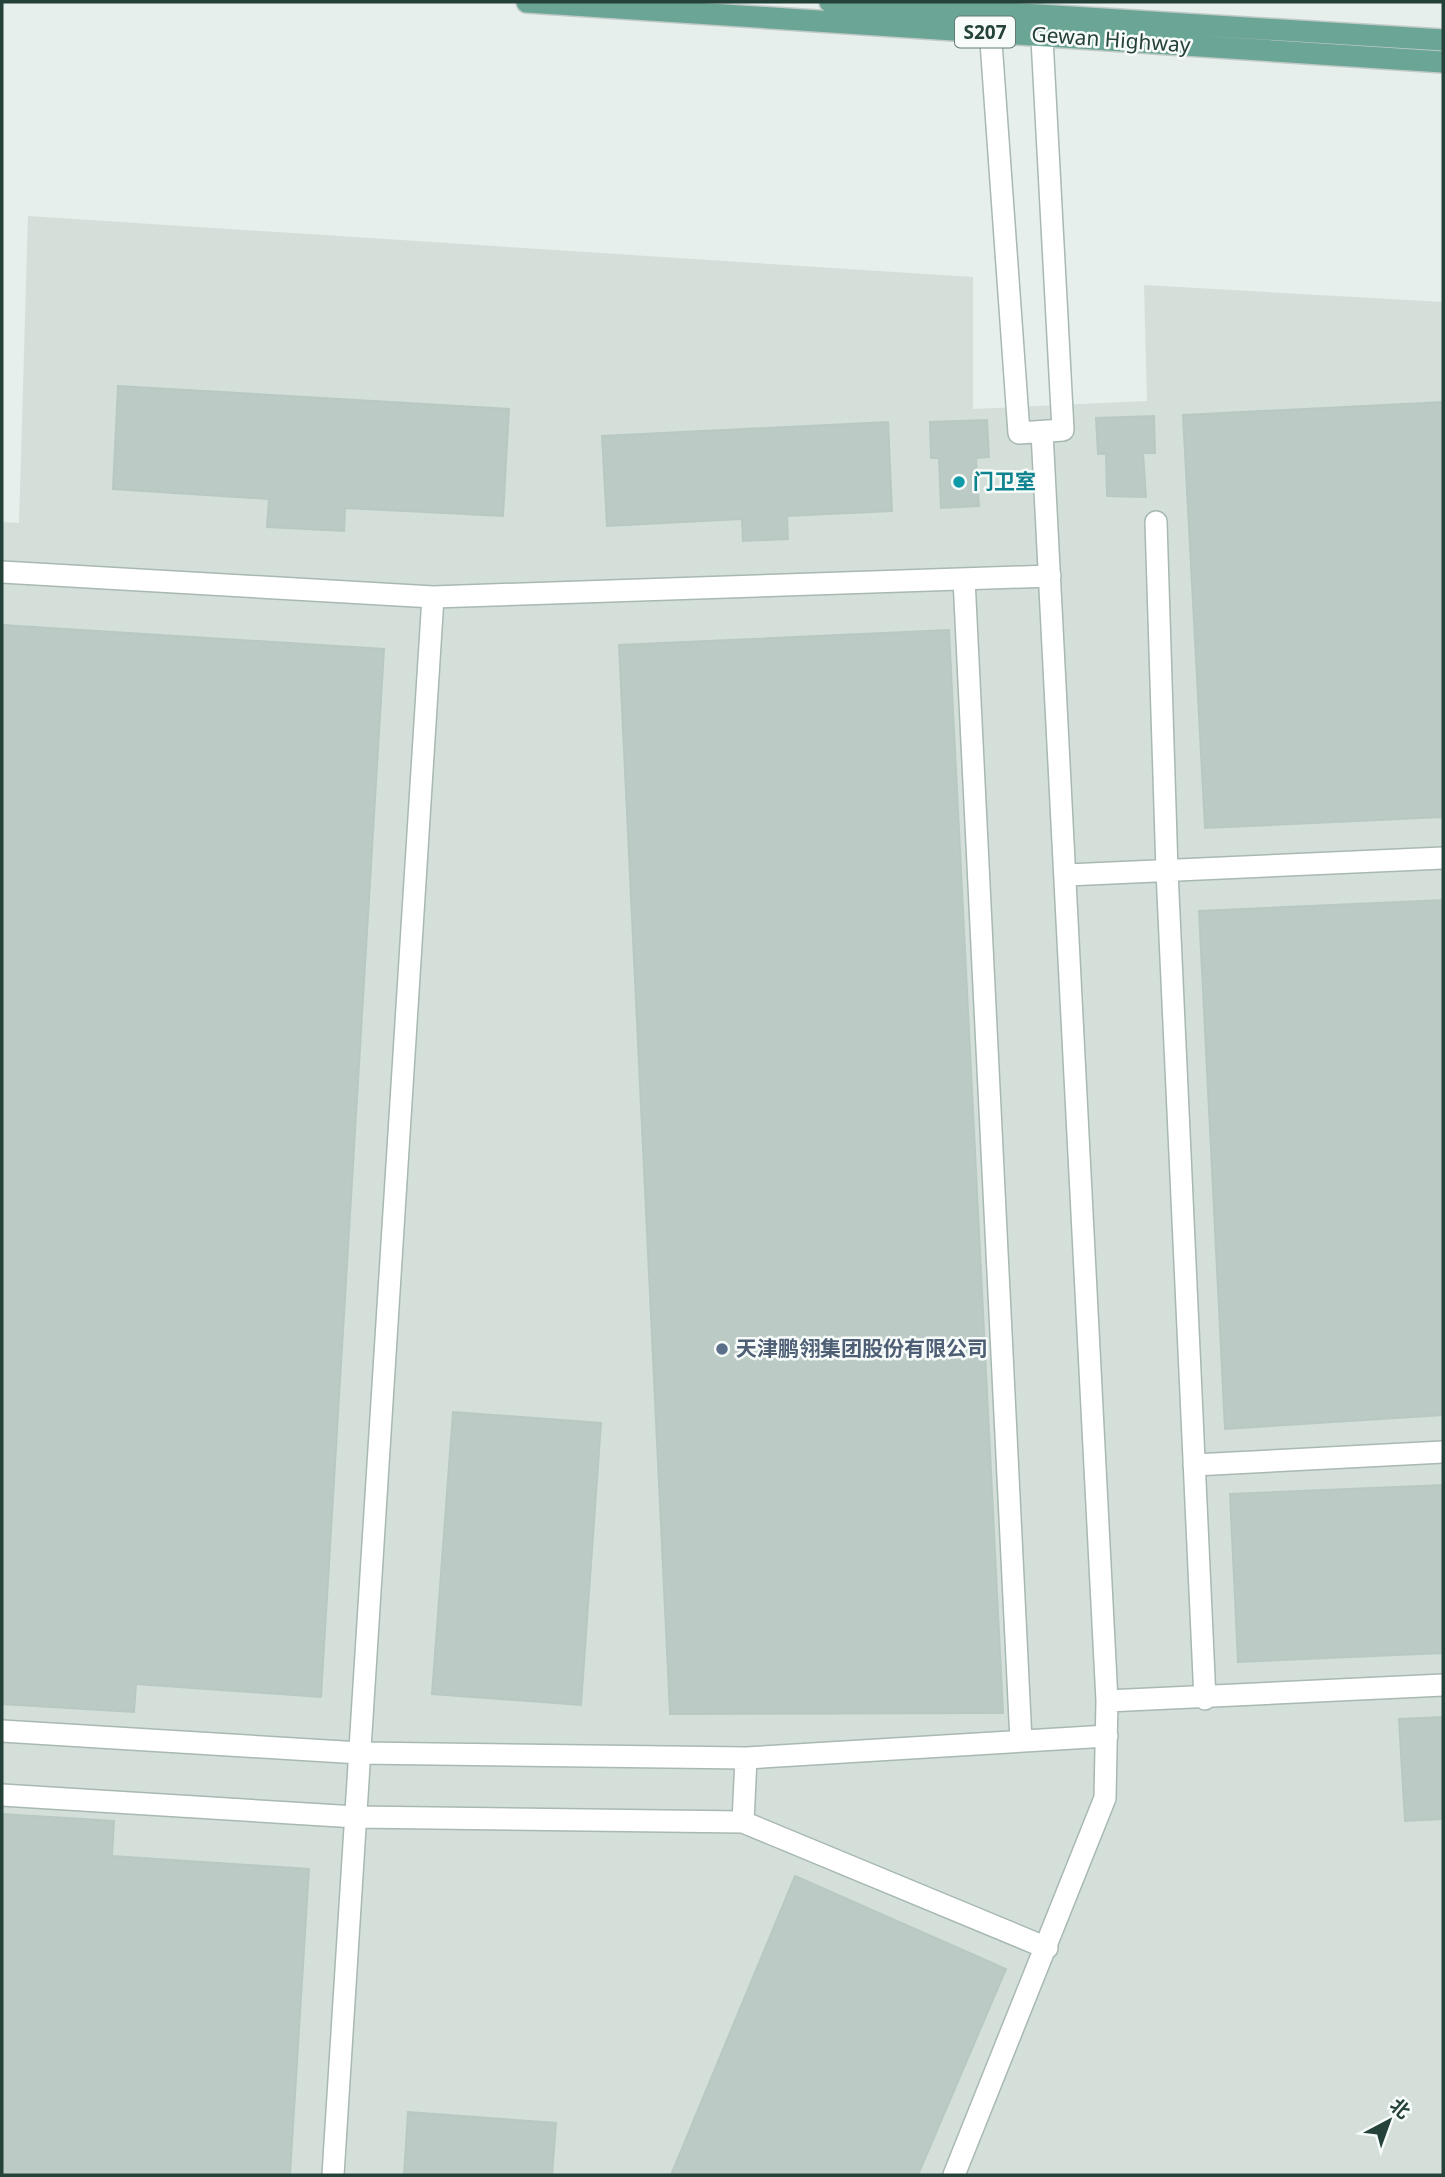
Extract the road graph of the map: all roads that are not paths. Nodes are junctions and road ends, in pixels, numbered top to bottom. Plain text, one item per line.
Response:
1 (527, 2) edge
2 (830, 2) edge
3 (990, 22) junction
4 (1041, 25) junction
5 (1443, 40) edge
6 (1443, 62) edge
7 (1042, 432) junction
8 (1156, 522) dead end
9 (2, 572) edge
10 (1050, 576) junction
11 (964, 579) junction
12 (433, 597) junction
13 (1443, 858) edge
14 (1167, 871) junction
15 (1067, 875) junction
16 (1443, 1451) edge
17 (1194, 1465) junction
18 (1443, 1685) edge
19 (1205, 1699) junction
20 (1108, 1701) junction
21 (2, 1731) edge
22 (1107, 1736) junction
23 (1021, 1741) junction
24 (360, 1753) junction
25 (746, 1758) junction
26 (2, 1795) edge
27 (356, 1817) junction
28 (743, 1822) junction
29 (1047, 1948) junction
30 (334, 2175) edge
31 (954, 2175) edge

1 - 3 main road, Gewan Highway / S207
2 - 3 main road, Gewan Highway / S207
3 - 4 main road, Gewan Highway / S207
3 - 7 lane
4 - 5 main road, Gewan Highway / S207
4 - 6 main road, Gewan Highway / S207
4 - 7 lane
7 - 10 lane
8 - 14 lane
9 - 12 lane
10 - 11 lane
10 - 15 lane
11 - 12 lane
11 - 23 lane
12 - 24 lane
13 - 14 lane
14 - 15 lane
14 - 17 lane
15 - 20 lane
16 - 17 lane
17 - 19 lane
18 - 19 lane
19 - 20 lane
20 - 22 lane
21 - 24 lane
22 - 23 lane
22 - 29 lane
23 - 25 lane
24 - 25 lane
24 - 27 lane
25 - 28 lane
26 - 27 lane
27 - 28 lane
27 - 30 lane
28 - 29 lane
29 - 31 lane

